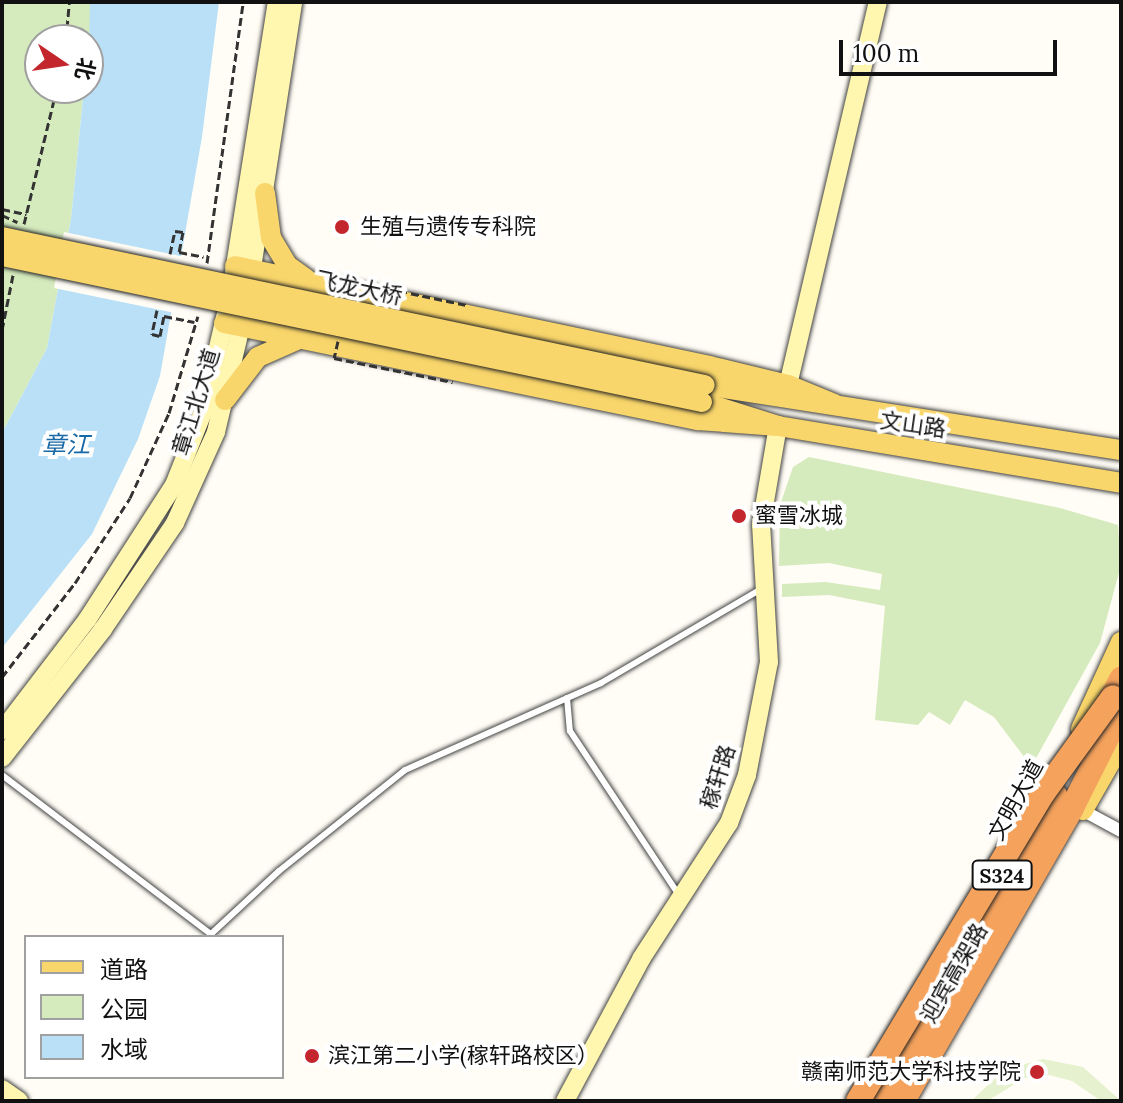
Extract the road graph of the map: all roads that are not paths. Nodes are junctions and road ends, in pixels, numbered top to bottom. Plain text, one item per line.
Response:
1 (277, 2) edge
2 (293, 2) edge
3 (878, 2) edge
4 (265, 193) junction
5 (2, 237) edge
6 (2, 256) edge
7 (244, 268) junction
8 (309, 281) junction
9 (233, 324) junction
10 (303, 339) junction
11 (788, 385) junction
12 (704, 393) junction
13 (225, 400) junction
14 (834, 404) junction
15 (778, 426) junction
16 (1121, 450) edge
17 (1121, 483) edge
18 (764, 587) junction
19 (1121, 642) edge
20 (1118, 695) edge
21 (567, 698) junction
22 (2, 731) edge
23 (1121, 744) edge
24 (2, 758) edge
25 (2, 775) edge
26 (1082, 810) junction
27 (1121, 831) edge
28 (679, 895) junction
29 (2, 1089) edge
30 (19, 1101) edge
31 (565, 1101) edge
32 (858, 1101) edge
33 (871, 1101) edge
34 (882, 1101) edge
35 (903, 1101) edge
36 (914, 1101) edge

1 - 7 main road, 章江北大道
2 - 4 main road, 章江北大道
3 - 11 main road
4 - 7 main road, 章江北大道
4 - 8 main road
5 - 12 main road, 飞龙大桥, bridge
6 - 12 main road, 飞龙大桥, bridge
7 - 8 main road
7 - 9 main road, 章江北大道
8 - 11 main road
9 - 10 main road
9 - 13 main road, 章江北大道
9 - 22 main road, 章江北大道
10 - 13 main road
10 - 15 main road
11 - 14 main road
12 - 14 main road, 文山路
12 - 15 main road, 文山路
13 - 24 main road, 章江北大道
14 - 16 main road, 文山路
15 - 17 main road, 文山路
15 - 18 main road, 稼轩路
18 - 21 lane
18 - 28 main road, 稼轩路
19 - 33 main road, 文明大道 / S324
20 - 32 highway, bridge
20 - 34 highway, 迎宾高架路, bridge
20 - 35 highway, 迎宾高架路
21 - 25 lane
21 - 28 lane
23 - 26 main road, S324
26 - 27 street
26 - 36 main road, S324
28 - 31 main road, 稼轩路
29 - 30 main road

